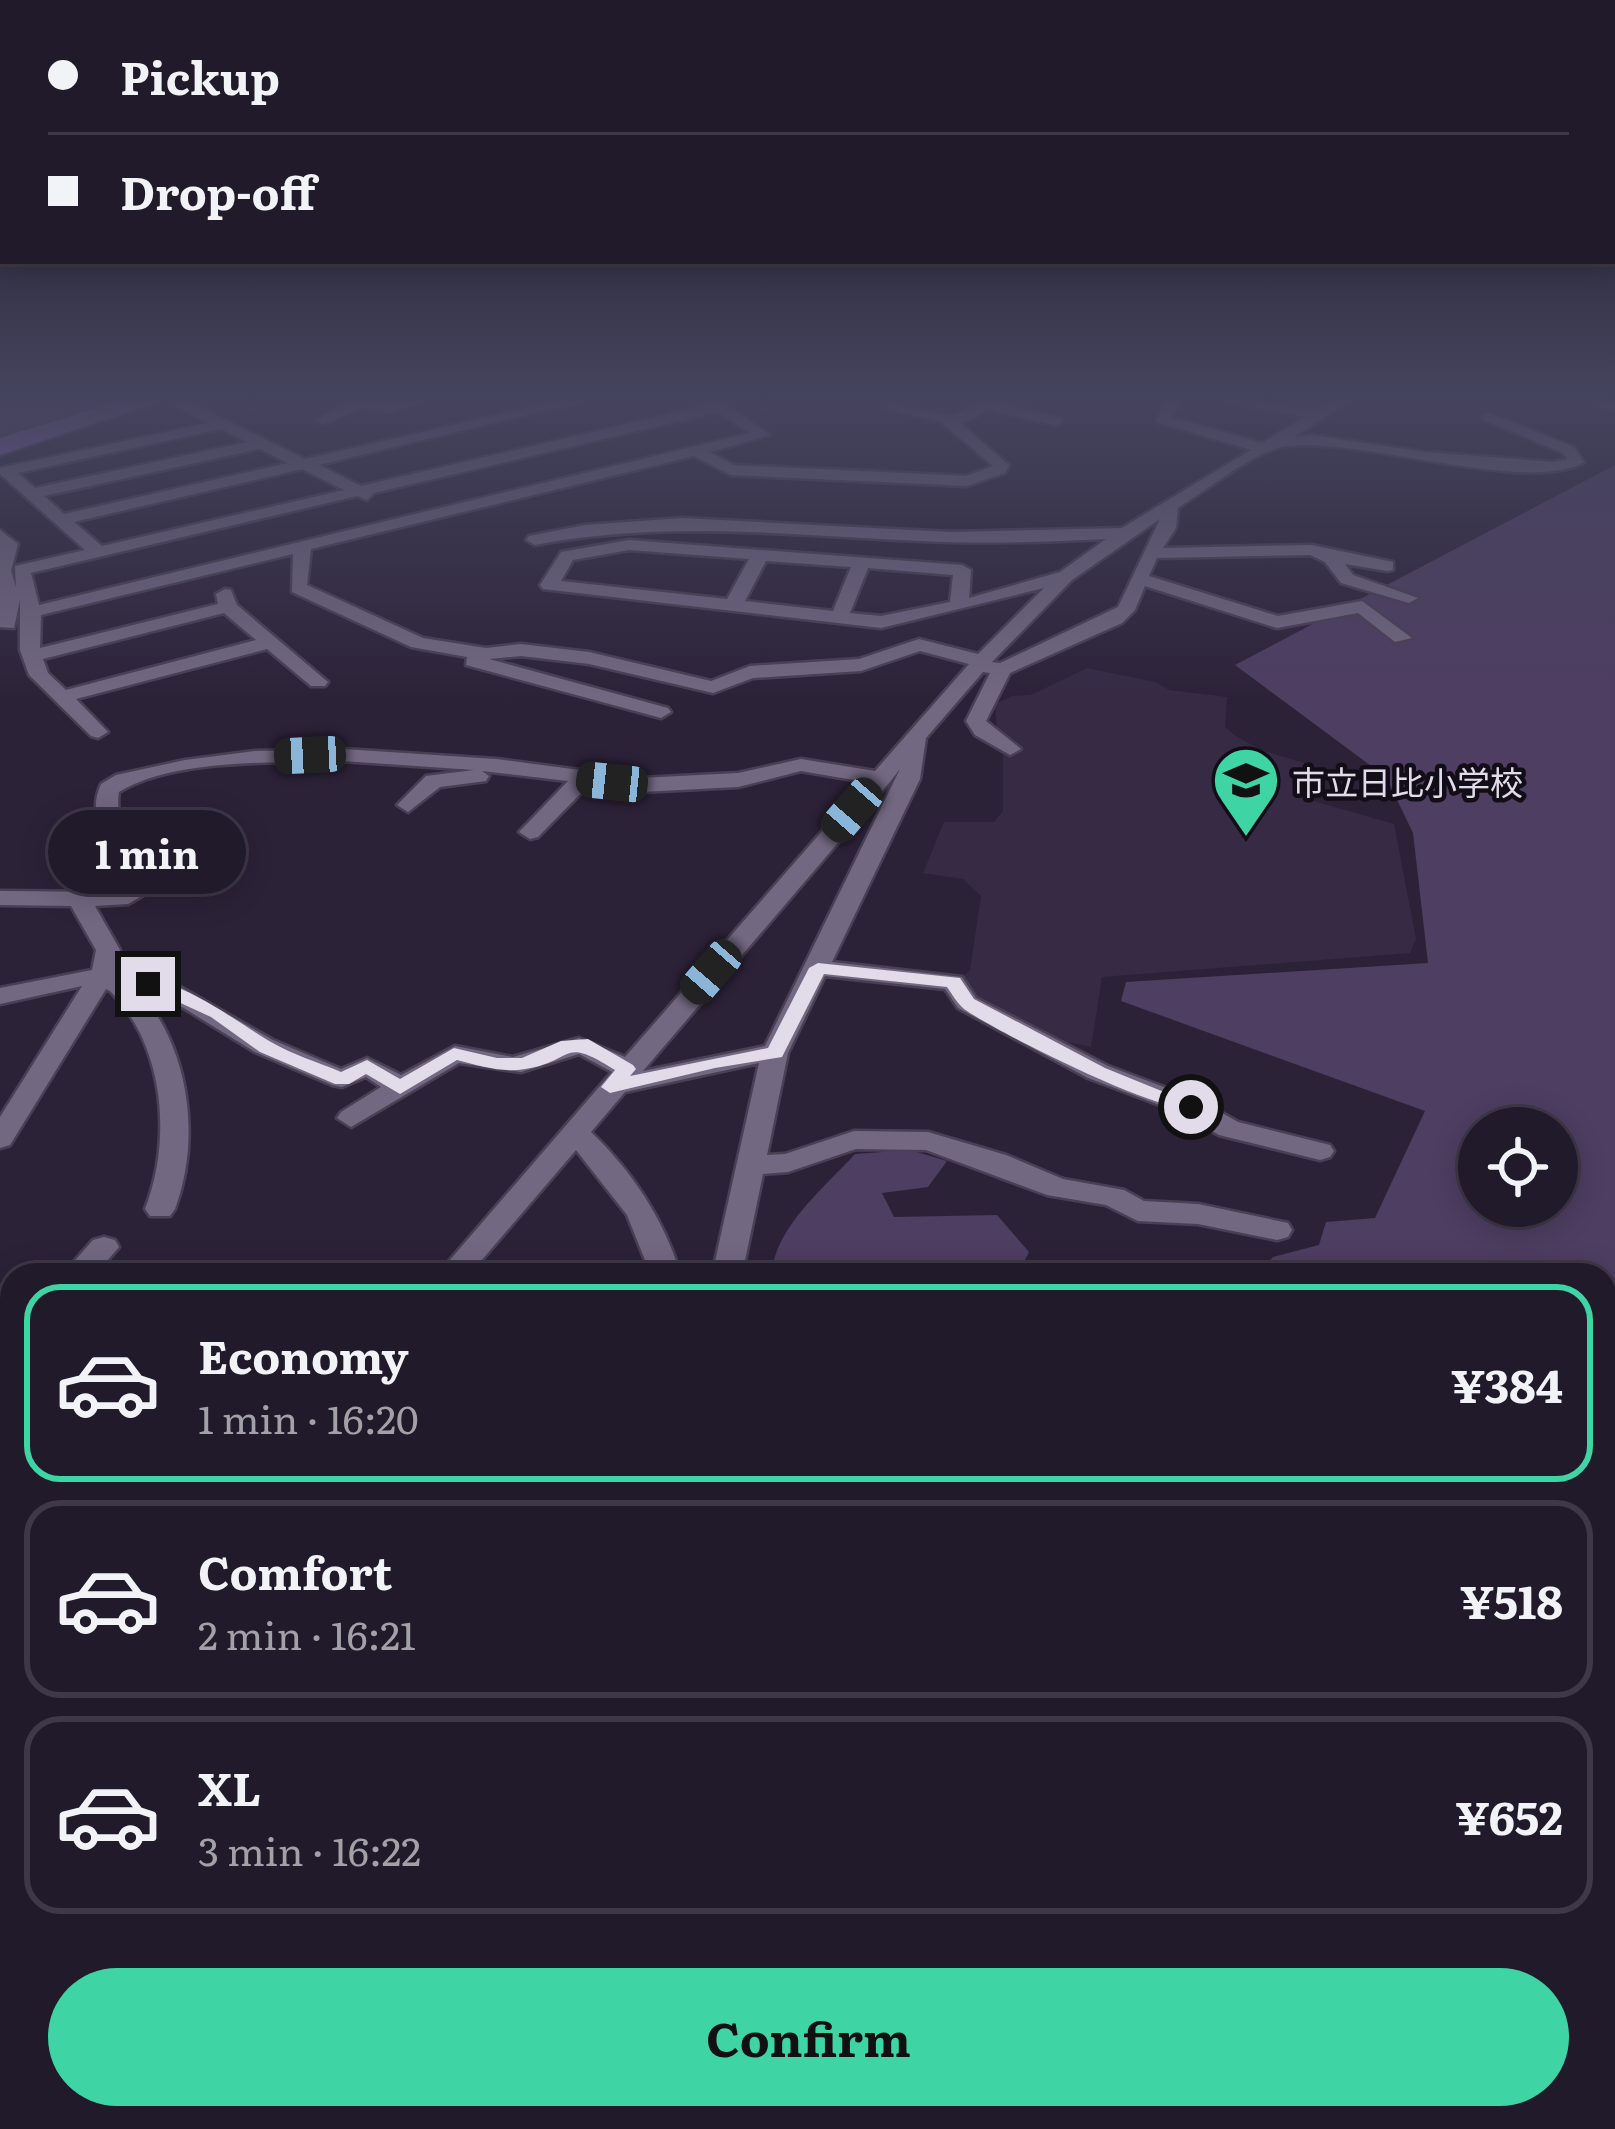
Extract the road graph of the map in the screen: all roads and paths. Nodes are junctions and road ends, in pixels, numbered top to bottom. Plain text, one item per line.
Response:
1 (43, 501) edge
2 (140, 501) edge
3 (321, 501) edge
4 (375, 501) edge
5 (491, 501) edge
6 (1178, 501) edge
7 (1170, 506) junction
8 (63, 519) junction
9 (405, 522) junction
10 (1126, 533) junction
11 (0, 535) edge
12 (535, 540) dead end
13 (303, 547) junction
14 (98, 552) junction
15 (1150, 553) junction
16 (760, 555) junction
17 (1329, 556) junction
18 (861, 562) junction
19 (1387, 566) dead end
20 (218, 567) junction
21 (11, 571) edge
22 (1066, 576) junction
23 (1139, 578) junction
24 (1409, 598) dead end
25 (959, 605) junction
26 (734, 606) junction
27 (228, 607) junction
28 (32, 612) junction
29 (839, 617) junction
30 (7, 624) dead end
31 (1402, 638) dead end
32 (271, 642) junction
33 (418, 643) junction
34 (32, 656) junction
35 (987, 665) junction
36 (318, 682) dead end
37 (62, 697) junction
38 (661, 712) dead end
39 (98, 732) dead end
40 (916, 739) junction
41 (1010, 749) dead end
42 (880, 778) junction
43 (579, 781) junction
44 (408, 805) dead end
45 (530, 832) dead end
46 (77, 897) junction
47 (0, 898) edge
48 (818, 968) junction
49 (105, 980) junction
50 (0, 996) edge
51 (775, 1053) junction
52 (618, 1078) junction
53 (400, 1088) junction
54 (351, 1118) dead end
55 (574, 1132) junction
56 (0, 1139) edge
57 (1319, 1151) dead end
58 (751, 1165) junction
59 (160, 1209) dead end
60 (1276, 1230) dead end
61 (104, 1247) dead end
62 (89, 1263) edge
63 (462, 1263) edge
64 (663, 1263) edge
65 (730, 1263) edge

1 - 8 street
2 - 8 street
3 - 14 street
4 - 9 street
5 - 9 street
6 - 7 street
7 - 10 street
7 - 15 street
8 - 14 street
9 - 13 street
10 - 12 street
10 - 22 street
11 - 21 street
13 - 20 street
13 - 33 street
14 - 21 street
15 - 17 street
15 - 23 street
16 - 18 street
16 - 26 street
16 - 26 street
17 - 19 street
17 - 24 street
18 - 25 street
18 - 29 street
20 - 27 street
20 - 28 street
21 - 28 street
21 - 30 street
22 - 25 street
22 - 35 street
23 - 31 street
23 - 35 street
25 - 29 street
26 - 29 street
27 - 32 street
27 - 34 street
28 - 34 street
32 - 36 street
32 - 37 street
33 - 35 street
33 - 38 street
34 - 37 street
35 - 40 street
35 - 41 street
37 - 39 street
40 - 42 street
40 - 48 street
42 - 43 street
42 - 52 street
43 - 44 street
43 - 45 street
43 - 46 street
46 - 47 street
46 - 49 street
48 - 51 street
48 - 57 street
49 - 50 street
49 - 53 street
49 - 56 street
49 - 59 street
51 - 52 street
51 - 58 street
52 - 53 street
52 - 55 street
53 - 54 street
55 - 63 street
55 - 64 street
58 - 60 street
58 - 65 street
61 - 62 street

